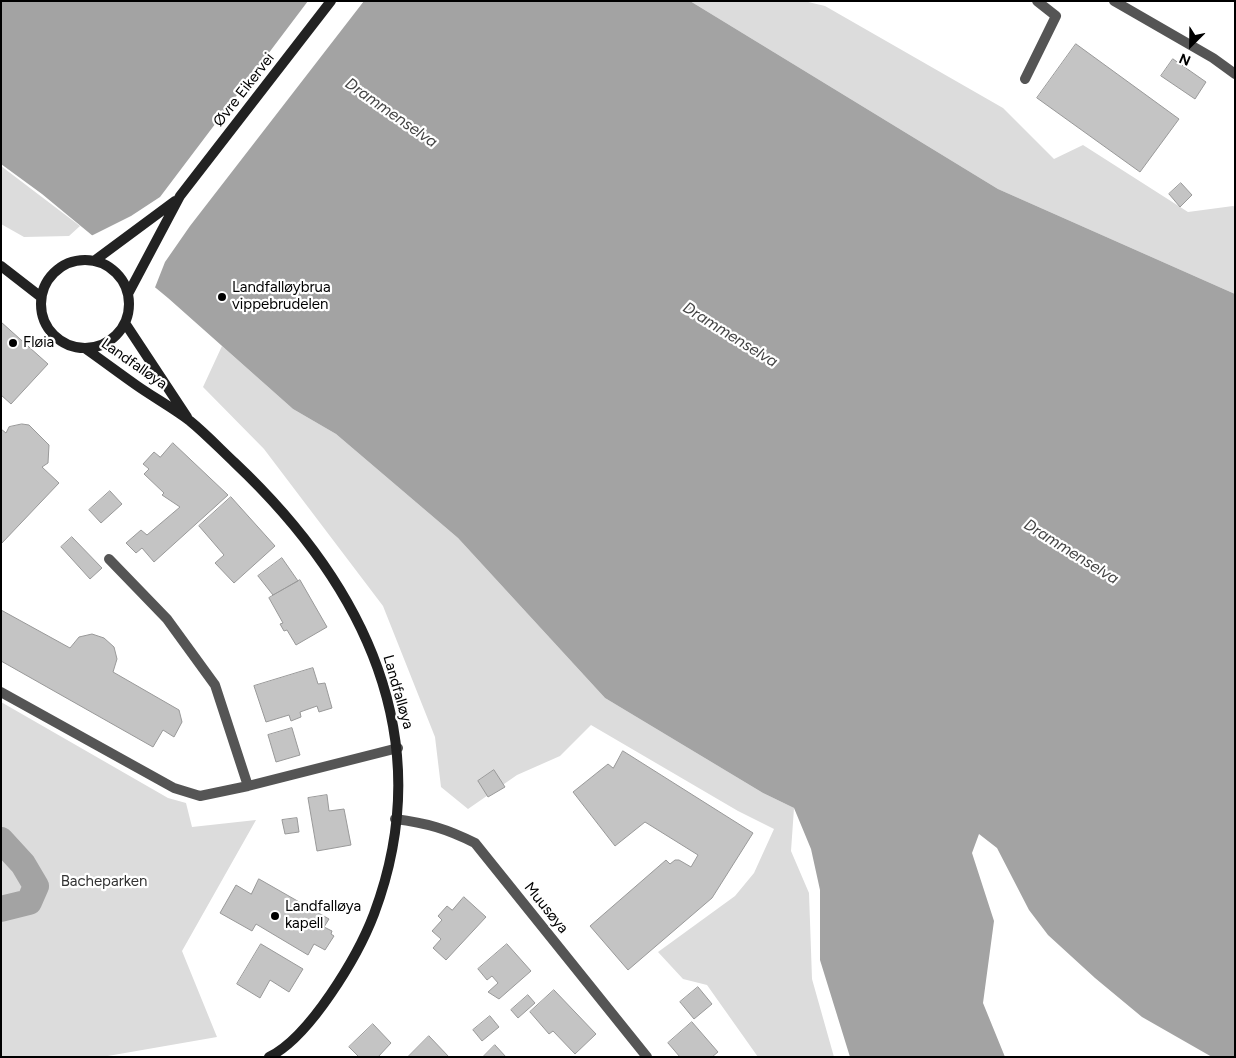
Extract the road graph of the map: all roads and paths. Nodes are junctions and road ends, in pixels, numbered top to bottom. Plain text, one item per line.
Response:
1 (331, 1) edge
2 (1037, 1) edge
3 (1114, 1) edge
4 (1235, 74) edge
5 (1025, 79) dead end
6 (180, 196) junction
7 (94, 261) junction
8 (1, 266) edge
9 (128, 294) junction
10 (42, 297) junction
11 (125, 323) junction
12 (86, 348) junction
13 (191, 422) junction
14 (109, 559) dead end
15 (1, 692) edge
16 (398, 748) junction
17 (248, 786) junction
18 (396, 819) junction
19 (269, 1057) edge
20 (648, 1057) edge

1 - 6 main road, Øvre Eikervei
2 - 5 street
3 - 4 street
6 - 7 main road, Øvre Eikervei
6 - 9 main road, Øvre Eikervei
7 - 9 main road
7 - 10 main road
8 - 10 main road
9 - 11 main road
10 - 12 main road
11 - 12 main road
11 - 13 main road, Landfalløya
12 - 13 main road, Landfalløya
13 - 16 main road, Landfalløya
14 - 17 street
15 - 17 street
16 - 17 street
16 - 18 main road, Landfalløya
18 - 19 main road, Landfalløya
18 - 20 street, Muusøya

